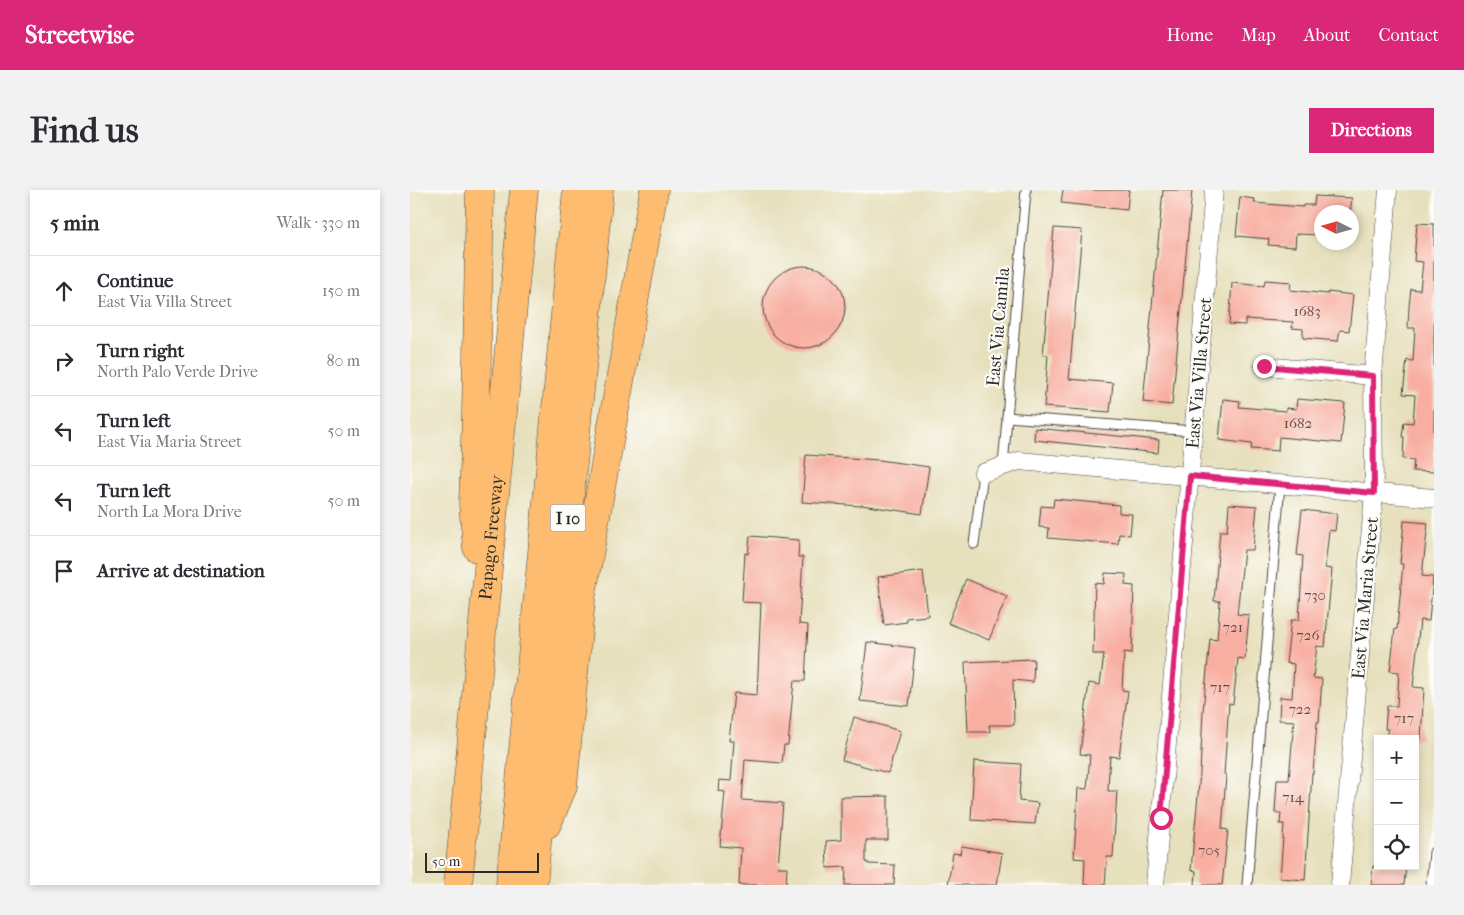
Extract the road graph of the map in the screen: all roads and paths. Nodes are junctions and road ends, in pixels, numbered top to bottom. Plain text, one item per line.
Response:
1 (480, 190) edge
2 (524, 190) edge
3 (577, 190) edge
4 (599, 190) edge
5 (654, 190) edge
6 (1026, 190) edge
7 (1214, 190) edge
8 (1388, 190) edge
9 (1264, 366) dead end
10 (1373, 376) junction
11 (1007, 417) junction
12 (1194, 431) junction
13 (1003, 466) junction
14 (983, 473) joint
15 (1190, 476) junction
16 (1280, 484) junction
17 (1374, 493) junction
18 (1434, 498) edge
19 (974, 544) dead end
20 (483, 616) junction
21 (537, 846) junction
22 (1434, 852) edge
23 (458, 885) edge
24 (510, 885) edge
25 (533, 885) edge
26 (1155, 885) edge
27 (1247, 885) edge
28 (1340, 885) edge
29 (1431, 885) edge

1 - 20 highway
2 - 20 highway, Papago Freeway
3 - 24 highway
4 - 21 highway, I 10
5 - 21 highway
6 - 11 lane, East Via Camila
7 - 12 street, East Via Villa Street
8 - 10 street, East Via Maria Street
9 - 10 street
10 - 17 street, East Via Maria Street
11 - 12 lane
11 - 13 lane, East Via Camila
12 - 15 street, East Via Villa Street
13 - 14 street
13 - 15 street
14 - 19 lane
15 - 16 street
15 - 26 street, East Via Villa Street
16 - 17 street
16 - 27 lane
17 - 18 street
17 - 28 street, East Via Maria Street
20 - 23 highway, Papago Freeway
21 - 25 highway, I 10
22 - 29 lane

